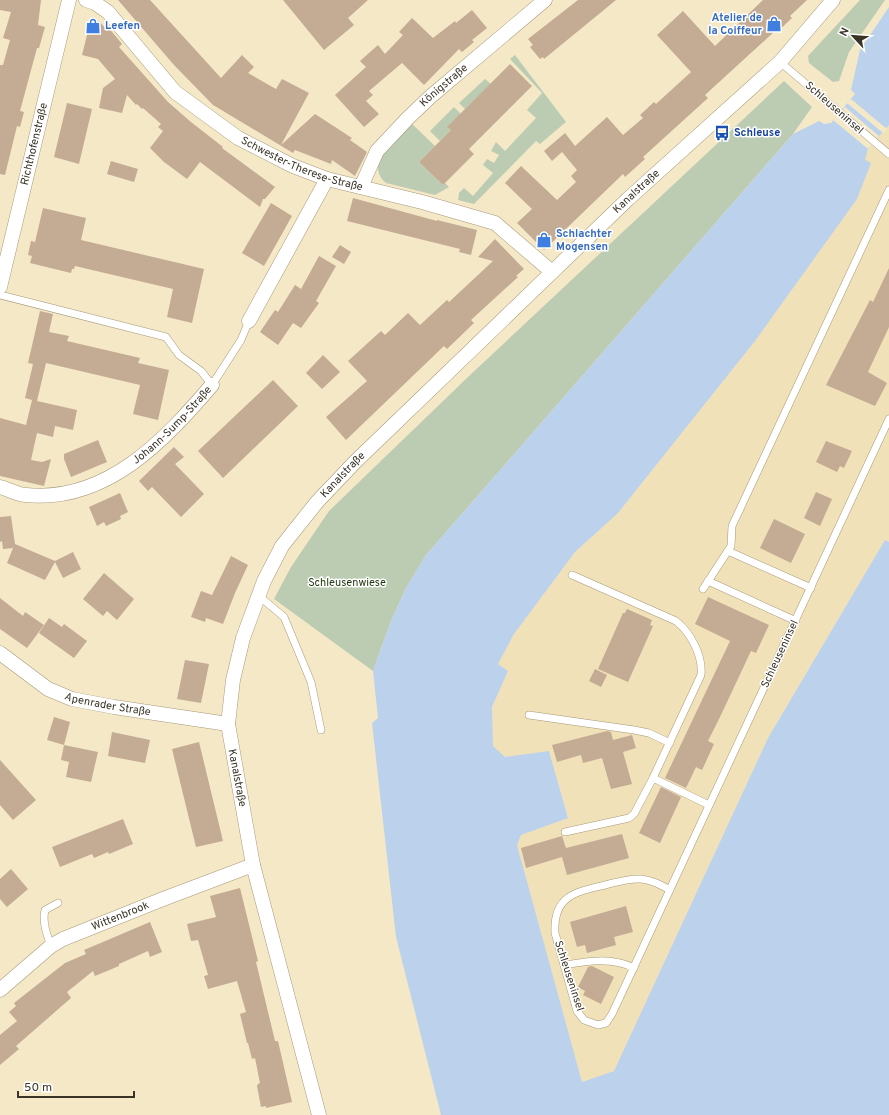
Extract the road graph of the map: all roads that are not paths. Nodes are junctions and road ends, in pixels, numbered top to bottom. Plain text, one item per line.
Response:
1 (69, 0) edge
2 (86, 0) edge
3 (545, 0) edge
4 (833, 0) edge
5 (780, 62) junction
6 (889, 154) edge
7 (327, 179) junction
8 (361, 188) junction
9 (889, 190) edge
10 (552, 272) junction
11 (0, 287) edge
12 (0, 295) edge
13 (249, 322) joint
14 (212, 385) junction
15 (889, 419) edge
16 (0, 487) edge
17 (728, 551) junction
18 (572, 575) dead end
19 (708, 581) junction
20 (811, 588) junction
21 (703, 589) dead end
22 (259, 596) junction
23 (796, 621) junction
24 (0, 653) edge
25 (529, 715) dead end
26 (228, 724) junction
27 (321, 730) dead end
28 (670, 743) junction
29 (654, 778) junction
30 (709, 805) junction
31 (565, 832) dead end
32 (253, 865) junction
33 (670, 890) junction
34 (58, 903) dead end
35 (51, 946) junction
36 (565, 964) junction
37 (634, 968) junction
38 (0, 990) edge
39 (319, 1115) edge

1 - 11 street, Richthofenstraße
2 - 7 street, Schwester-Therese-Straße
3 - 8 street, Königstraße
4 - 5 street, Kanalstraße
5 - 6 lane, Schleuseninsel
5 - 10 street, Kanalstraße
7 - 8 street, Schwester-Therese-Straße
7 - 13 street, Johann-Sump-Straße
8 - 10 street, Schwester-Therese-Straße
9 - 17 lane
10 - 22 street, Kanalstraße
12 - 14 lane
13 - 14 lane, Johann-Sump-Straße
14 - 16 street, Johann-Sump-Straße
15 - 20 lane, Schleuseninsel
17 - 19 lane
17 - 20 lane
18 - 28 lane
19 - 21 lane
19 - 23 lane
20 - 23 lane, Schleuseninsel
22 - 26 street, Kanalstraße
22 - 27 lane
23 - 30 lane, Schleuseninsel
24 - 26 street, Apenrader Straße
25 - 28 lane
26 - 32 street, Kanalstraße
28 - 29 lane
29 - 30 lane
29 - 31 lane
30 - 33 lane, Schleuseninsel
32 - 35 street, Wittenbrook
32 - 39 street, Kanalstraße
33 - 36 lane, Schleuseninsel
33 - 37 lane, Schleuseninsel
34 - 35 lane
35 - 38 street, Wittenbrook
36 - 37 lane
36 - 37 lane, Schleuseninsel

